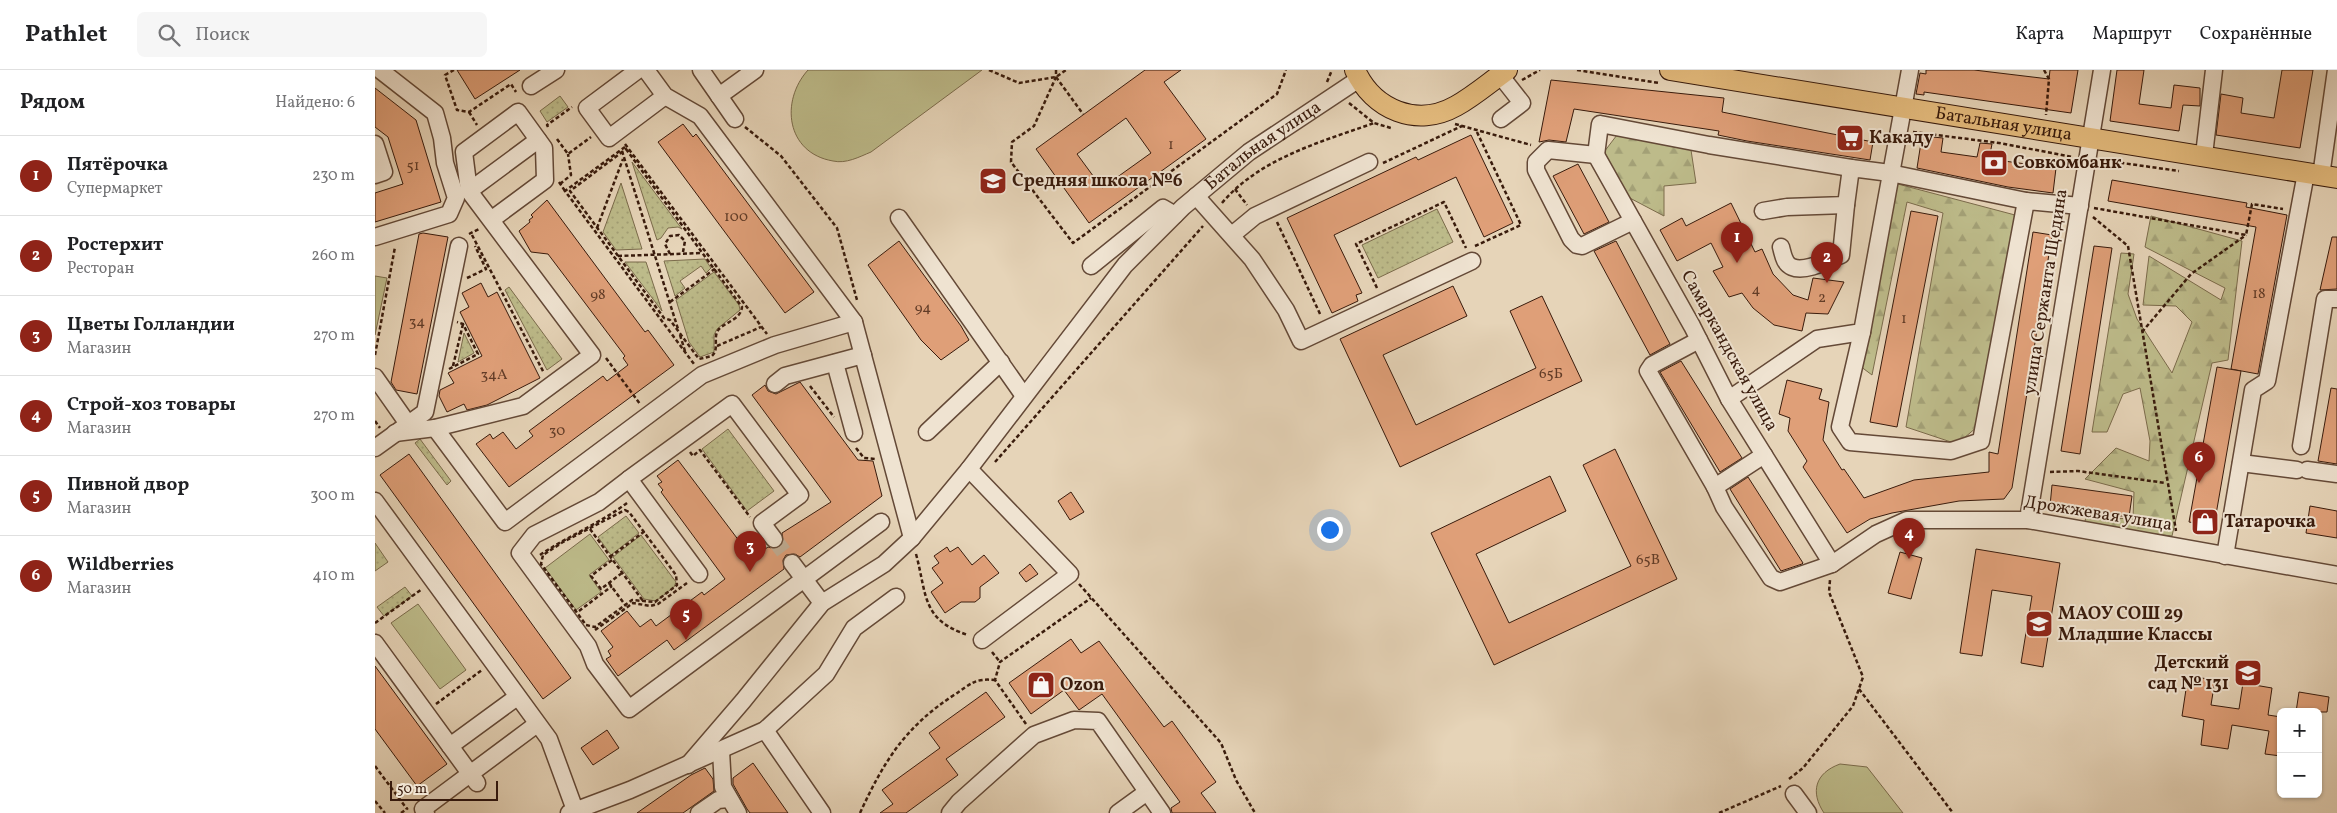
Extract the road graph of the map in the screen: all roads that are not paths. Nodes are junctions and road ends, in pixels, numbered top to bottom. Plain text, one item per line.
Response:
1 (380, 70) edge
2 (556, 70) edge
3 (637, 70) edge
4 (646, 70) edge
5 (701, 70) edge
6 (755, 70) edge
7 (1670, 70) edge
8 (1910, 70) edge
9 (2102, 70) edge
10 (2214, 70) edge
11 (2336, 70) edge
12 (1503, 72) edge
13 (1357, 75) edge
14 (531, 86) road end
15 (665, 96) junction
16 (719, 96) junction
17 (1903, 106) junction
18 (735, 118) dead end
19 (1501, 119) dead end
20 (538, 140) junction
21 (375, 144) edge
22 (2090, 148) junction
23 (2204, 155) junction
24 (1596, 156) junction
25 (1369, 162) dead end
26 (1851, 168) junction
27 (1890, 173) junction
28 (375, 175) edge
29 (2321, 176) edge
30 (469, 191) junction
31 (1196, 196) junction
32 (2026, 201) junction
33 (1847, 205) junction
34 (2080, 206) junction
35 (1763, 211) dead end
36 (1175, 215) junction
37 (899, 218) dead end
38 (491, 220) junction
39 (1633, 221) junction
40 (1232, 235) junction
41 (375, 237) edge
42 (459, 246) dead end
43 (1781, 247) dead end
44 (1472, 261) dead end
45 (1091, 266) dead end
46 (2337, 299) edge
47 (854, 322) junction
48 (1862, 332) junction
49 (1699, 340) junction
50 (863, 355) junction
51 (1001, 362) junction
52 (835, 363) junction
53 (375, 377) edge
54 (775, 384) dead end
55 (1024, 396) junction
56 (1729, 399) junction
57 (435, 428) junction
58 (401, 429) junction
59 (927, 432) dead end
60 (854, 433) dead end
61 (2301, 446) dead end
62 (375, 448) edge
63 (1764, 455) junction
64 (2241, 463) junction
65 (2337, 474) edge
66 (974, 475) junction
67 (629, 479) junction
68 (1715, 487) junction
69 (375, 501) edge
70 (2028, 520) junction
71 (881, 522) dead end
72 (912, 538) junction
73 (774, 539) tunnel mouth
74 (2225, 556) junction
75 (792, 563) tunnel mouth
76 (1832, 564) junction
77 (699, 574) road end
78 (2337, 575) edge
79 (804, 579) junction
80 (896, 597) dead end
81 (822, 603) junction
82 (982, 640) road end
83 (375, 643) edge
84 (517, 697) junction
85 (537, 724) junction
86 (765, 730) junction
87 (450, 746) junction
88 (721, 751) junction
89 (688, 765) junction
90 (474, 778) junction
91 (1147, 792) junction
92 (1794, 794) dead end
93 (728, 799) junction
94 (572, 812) edge
95 (426, 813) edge
96 (699, 813) edge
97 (738, 813) edge
98 (822, 813) edge
99 (951, 813) edge
100 (1118, 813) edge
101 (1162, 813) edge
102 (1808, 813) edge

1 - 41 street
2 - 14 street
3 - 15 street
4 - 15 street
5 - 16 street
6 - 16 street
7 - 17 main road, Батальная улица
8 - 17 street
9 - 22 street, улица Сержанта Щедина
10 - 23 street
11 - 29 street
12 - 13 main road, Батальная улица
12 - 19 street
13 - 31 street, Батальная улица
15 - 47 street
16 - 18 street
17 - 22 main road, Батальная улица
17 - 27 street
20 - 30 street
20 - 30 street
20 - 38 street
21 - 28 street
22 - 23 main road, Батальная улица
22 - 34 street, улица Сержанта Щедина
23 - 29 main road, Батальная улица
24 - 26 street
24 - 39 street, Самаркандская улица
24 - 39 street
25 - 40 street
26 - 27 street
26 - 33 street
27 - 32 street
27 - 48 street
29 - 64 street
30 - 38 street
31 - 36 street, Батальная улица
31 - 40 street
32 - 34 street
32 - 48 street
33 - 35 street
33 - 43 street
34 - 70 street, улица Сержанта Щедина
36 - 45 street
36 - 55 street, Батальная улица
37 - 51 street
38 - 57 street
39 - 49 street, Самаркандская улица
40 - 44 street
42 - 58 street
46 - 61 street
47 - 50 street
47 - 57 street
48 - 56 street
49 - 56 street, Самаркандская улица
49 - 68 street, Дрожжевая улица
50 - 52 street
50 - 72 street
51 - 55 street
51 - 59 street
52 - 54 street
52 - 60 street
53 - 58 street
55 - 66 street, Батальная улица
56 - 63 street, Самаркандская улица
57 - 58 street
58 - 62 street
63 - 68 street
63 - 76 street, Самаркандская улица
64 - 65 street
64 - 74 street
66 - 72 street, Батальная улица
66 - 82 street
67 - 73 street
67 - 77 street
67 - 79 street
68 - 76 street, Дрожжевая улица
69 - 84 street
70 - 74 street, Дрожжевая улица
70 - 76 street, Дрожжевая улица
71 - 79 street
72 - 81 street, Батальная улица
74 - 78 street, Дрожжевая улица
75 - 79 street
79 - 81 street
80 - 86 street
81 - 89 street, Батальная улица
83 - 87 street
84 - 85 street
84 - 87 street
85 - 90 street
85 - 94 street
86 - 88 street
86 - 98 street
87 - 90 street
88 - 89 street
88 - 93 street
89 - 94 street
90 - 95 street
91 - 99 street
91 - 100 street
91 - 101 street
92 - 102 street
93 - 96 street
93 - 97 street

